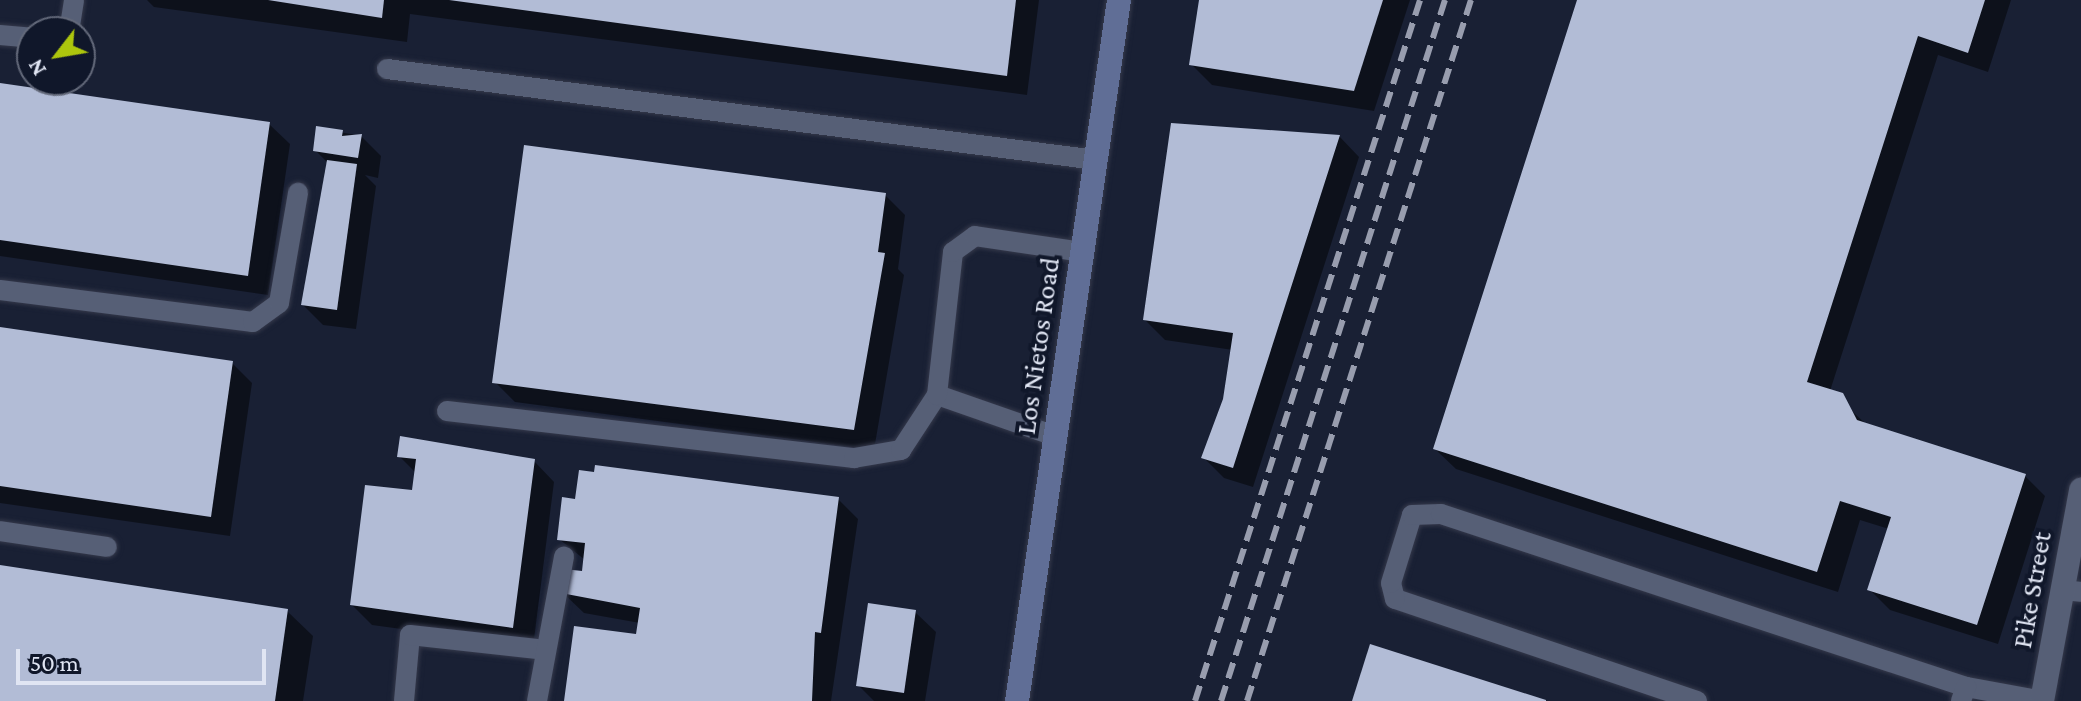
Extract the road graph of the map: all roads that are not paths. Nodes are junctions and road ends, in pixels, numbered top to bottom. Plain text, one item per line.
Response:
1 (1119, 0) edge
2 (387, 69) dead end
3 (1096, 160) junction
4 (298, 193) dead end
5 (1082, 252) junction
6 (0, 290) edge
7 (937, 395) junction
8 (447, 411) dead end
9 (1055, 436) junction
10 (2081, 490) edge
11 (0, 531) edge
12 (107, 547) dead end
13 (564, 557) dead end
14 (2072, 591) edge
15 (546, 650) junction
16 (1964, 694) edge
17 (404, 701) edge
18 (537, 701) edge
19 (1017, 701) edge
20 (1697, 701) edge
21 (2042, 701) edge

1 - 3 main road, Los Nietos Road
2 - 3 lane
3 - 5 main road, Los Nietos Road
4 - 6 lane
5 - 7 lane
5 - 9 main road, Los Nietos Road
7 - 8 lane
7 - 9 lane
9 - 19 main road, Los Nietos Road
10 - 14 street, Pike Street
11 - 12 lane
13 - 15 lane
14 - 21 street, Pike Street
15 - 17 lane
15 - 18 lane
16 - 20 lane
16 - 21 lane

